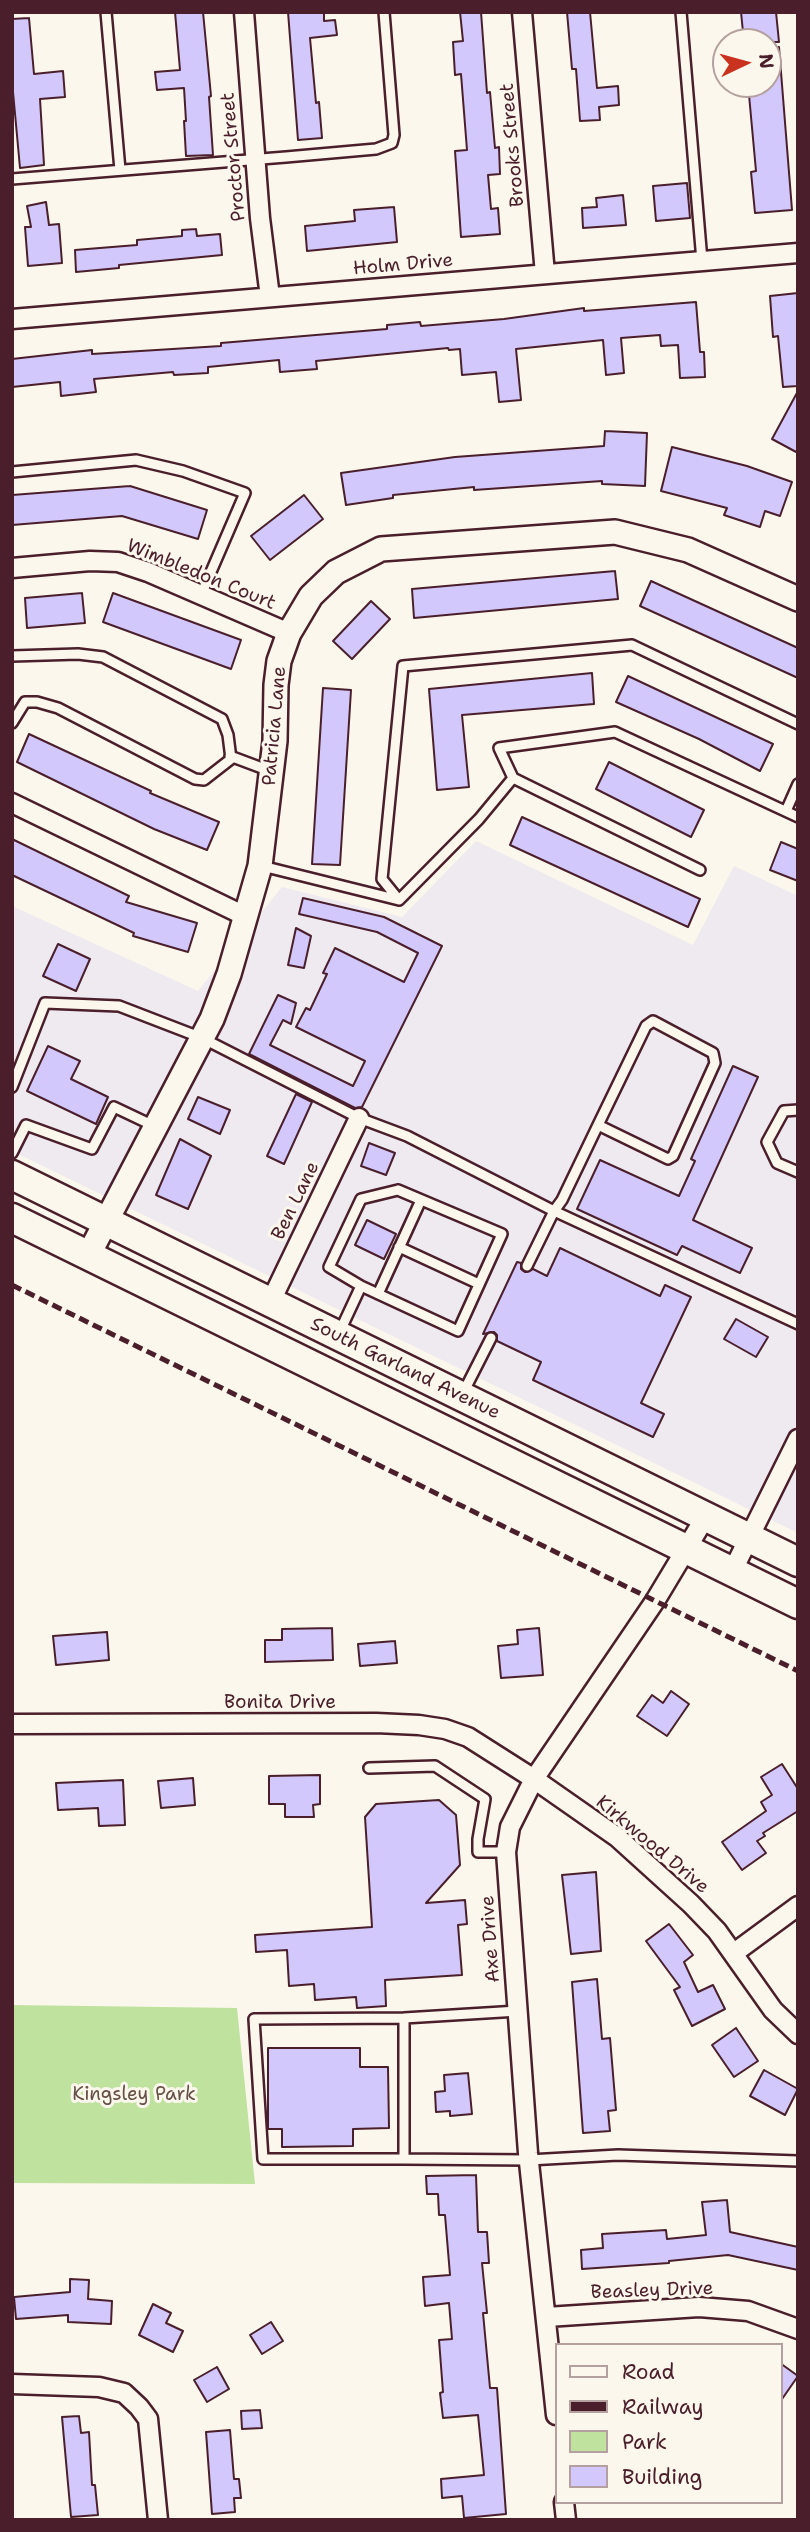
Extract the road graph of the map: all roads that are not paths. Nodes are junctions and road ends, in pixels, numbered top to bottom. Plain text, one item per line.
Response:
1 (106, 12) edge
2 (244, 12) edge
3 (384, 12) edge
4 (522, 12) edge
5 (681, 12) edge
6 (255, 159) junction
7 (120, 170) junction
8 (12, 179) edge
9 (798, 253) edge
10 (702, 261) junction
11 (545, 274) junction
12 (270, 298) junction
13 (12, 319) edge
14 (12, 472) edge
15 (12, 568) edge
16 (201, 595) junction
17 (797, 596) edge
18 (289, 633) junction
19 (12, 656) edge
20 (12, 723) edge
21 (798, 724) edge
22 (230, 756) junction
23 (271, 771) junction
24 (513, 778) junction
25 (798, 783) edge
26 (12, 803) edge
27 (786, 811) junction
28 (798, 817) edge
29 (260, 866) junction
30 (700, 870) dead end
31 (399, 900) junction
32 (245, 916) junction
33 (202, 1038) junction
34 (12, 1087) edge
35 (798, 1110) edge
36 (359, 1118) junction
37 (598, 1125) junction
38 (155, 1127) junction
39 (12, 1153) edge
40 (798, 1172) edge
41 (12, 1175) edge
42 (421, 1200) junction
43 (554, 1211) junction
44 (12, 1218) edge
45 (105, 1221) junction
46 (399, 1247) junction
47 (88, 1256) junction
48 (527, 1266) dead end
49 (479, 1284) junction
50 (361, 1286) junction
51 (378, 1294) junction
52 (270, 1303) junction
53 (798, 1324) edge
54 (337, 1335) junction
55 (491, 1338) dead end
56 (462, 1396) junction
57 (798, 1439) edge
58 (706, 1516) junction
59 (749, 1538) junction
60 (686, 1549) junction
61 (798, 1562) edge
62 (732, 1572) junction
63 (798, 1604) edge
64 (12, 1724) edge
65 (369, 1769) dead end
66 (534, 1779) junction
67 (506, 1852) junction
68 (798, 1906) edge
69 (734, 1953) junction
70 (517, 2011) junction
71 (404, 2018) junction
72 (798, 2034) edge
73 (404, 2160) junction
74 (529, 2160) junction
75 (798, 2161) edge
76 (547, 2317) junction
77 (798, 2329) edge
78 (12, 2384) edge
79 (554, 2393) edge
80 (158, 2520) edge

1 - 7 lane
2 - 6 street, Proctor Street
3 - 6 lane
4 - 11 street, Brooks Street
5 - 10 lane
6 - 7 lane
6 - 12 street, Proctor Street
7 - 8 lane
9 - 10 street, Holm Drive
10 - 11 street, Holm Drive
11 - 12 street, Holm Drive
12 - 13 street, Holm Drive
14 - 16 lane
15 - 16 street, Wimbledon Court
16 - 18 street, Wimbledon Court
17 - 18 street, Patricia Lane
18 - 23 street, Patricia Lane
19 - 22 lane
20 - 22 lane
21 - 31 lane
22 - 23 lane
23 - 29 street, Patricia Lane
24 - 27 lane
24 - 30 lane
24 - 31 lane
25 - 27 lane
26 - 32 street
27 - 28 lane
29 - 31 lane
29 - 32 street, Patricia Lane
32 - 33 street, Patricia Lane
33 - 34 lane
33 - 36 lane
33 - 38 street, Patricia Lane
35 - 40 lane
36 - 43 lane
36 - 52 street, Ben Lane
37 - 37 lane
37 - 43 lane
38 - 39 lane
38 - 45 street, Patricia Lane
41 - 45 main road, South Garland Avenue
42 - 46 lane
42 - 49 lane
42 - 50 lane
43 - 48 lane
43 - 53 lane
44 - 47 main road, South Garland Avenue
45 - 47 street, Patricia Lane
45 - 52 main road, South Garland Avenue
46 - 49 lane
46 - 51 lane
47 - 60 main road, South Garland Avenue
49 - 51 lane
50 - 51 lane
50 - 54 lane
52 - 54 main road, South Garland Avenue
54 - 56 main road, South Garland Avenue
55 - 56 lane
56 - 58 main road, South Garland Avenue
57 - 59 street
58 - 59 main road, South Garland Avenue
58 - 60 street, Axe Drive
59 - 61 main road, South Garland Avenue
59 - 62 street
60 - 62 main road, South Garland Avenue
60 - 66 street, Axe Drive
62 - 63 main road, South Garland Avenue
64 - 66 street, Bonita Drive
65 - 67 lane
66 - 67 street, Axe Drive
66 - 69 street, Kirkwood Drive
67 - 70 street, Axe Drive
68 - 69 street
69 - 72 street, Kirkwood Drive
70 - 71 lane
70 - 74 street, Axe Drive
71 - 73 lane
71 - 73 lane
73 - 74 lane
74 - 75 lane
74 - 76 street, Axe Drive
76 - 77 street, Beasley Drive
76 - 79 street, Axe Drive
78 - 80 street

